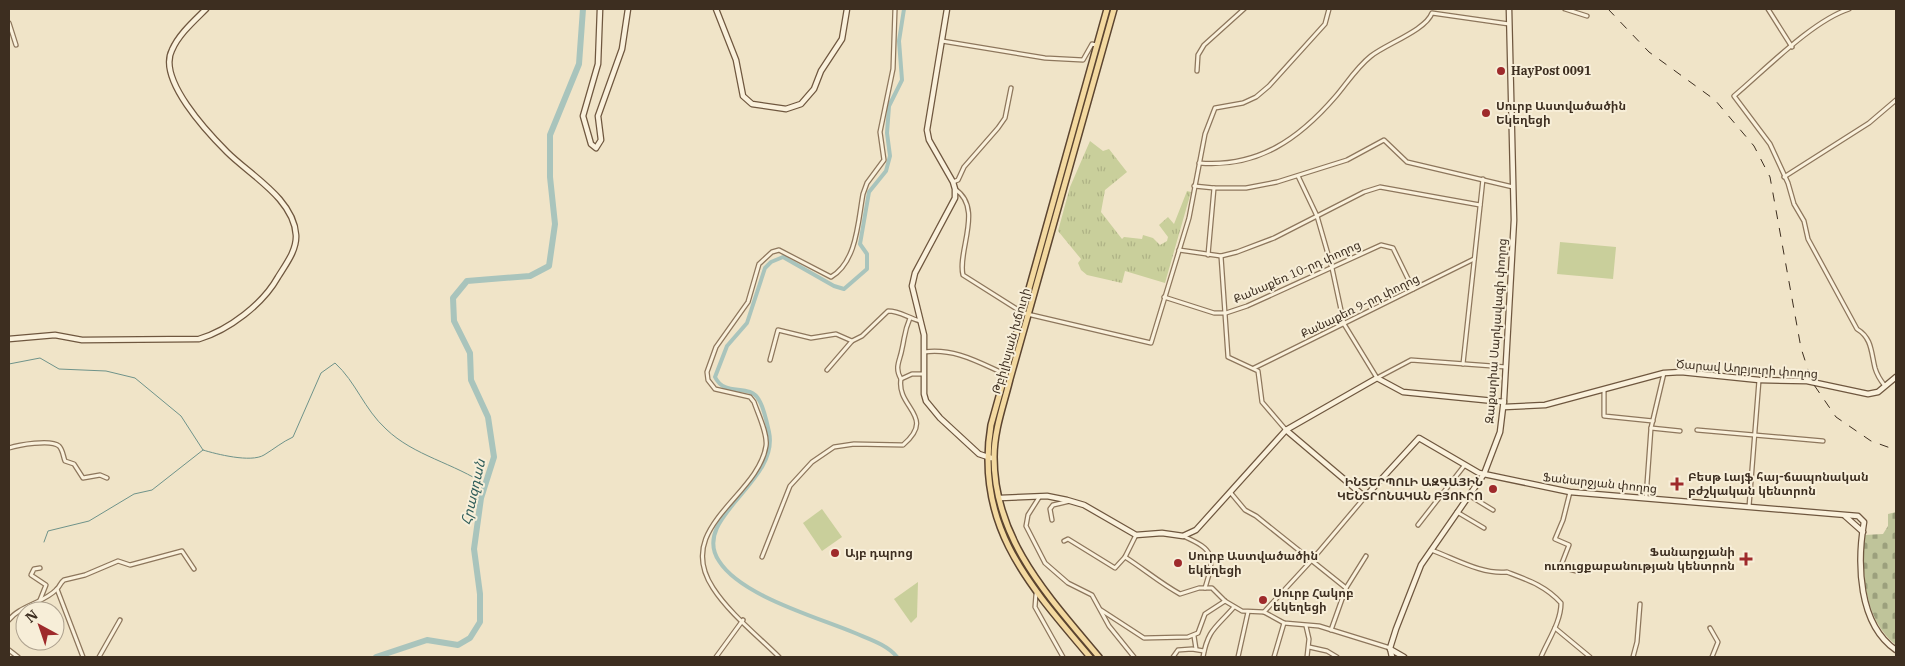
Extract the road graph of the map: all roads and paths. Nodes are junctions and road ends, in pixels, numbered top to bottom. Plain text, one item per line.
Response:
1 (206, 9) edge
2 (600, 9) edge
3 (628, 9) edge
4 (716, 9) edge
5 (847, 9) edge
6 (895, 9) edge
7 (947, 9) edge
8 (1107, 9) edge
9 (1114, 9) edge
10 (1244, 9) edge
11 (1330, 9) edge
12 (1509, 9) edge
13 (1565, 9) edge
14 (1768, 9) edge
15 (1849, 9) edge
16 (1587, 16) dead end
17 (9, 22) edge
18 (1510, 24) junction
19 (941, 41) junction
20 (16, 45) dead end
21 (1096, 45) junction
22 (1792, 47) junction
23 (1196, 71) dead end
24 (1011, 88) dead end
25 (1896, 100) edge
26 (1199, 164) junction
27 (1298, 176) junction
28 (1784, 177) junction
29 (1483, 179) junction
30 (954, 182) junction
31 (1194, 186) junction
32 (1513, 187) junction
33 (1214, 188) junction
34 (955, 190) junction
35 (1480, 205) junction
36 (1316, 216) junction
37 (1179, 250) junction
38 (1208, 256) junction
39 (1221, 256) junction
40 (1474, 260) junction
41 (1332, 268) junction
42 (1413, 289) junction
43 (1164, 297) junction
44 (1226, 313) junction
45 (1026, 314) junction
46 (910, 318) junction
47 (920, 321) junction
48 (1344, 324) junction
49 (9, 339) edge
50 (852, 341) junction
51 (924, 352) junction
52 (770, 360) dead end
53 (1463, 364) junction
54 (1506, 367) junction
55 (1254, 368) junction
56 (827, 370) dead end
57 (1664, 373) junction
58 (923, 374) junction
59 (1005, 374) junction
60 (1896, 377) edge
61 (1377, 378) junction
62 (901, 379) junction
63 (1759, 380) junction
64 (1885, 387) junction
65 (1604, 389) junction
66 (1504, 404) junction
67 (1652, 421) junction
68 (1651, 428) junction
69 (1286, 430) junction
70 (1697, 430) dead end
71 (1680, 431) dead end
72 (1755, 435) junction
73 (1823, 441) dead end
74 (9, 448) edge
75 (987, 458) junction
76 (994, 458) junction
77 (1464, 466) junction
78 (1484, 474) junction
79 (107, 478) dead end
80 (1230, 492) junction
81 (1570, 492) junction
82 (1040, 496) junction
83 (1470, 496) junction
84 (1365, 497) junction
85 (1000, 498) junction
86 (1646, 499) junction
87 (1070, 501) junction
88 (1749, 507) junction
89 (1493, 510) dead end
90 (1457, 512) junction
91 (1844, 516) junction
92 (1052, 520) dead end
93 (1418, 525) dead end
94 (1484, 528) dead end
95 (1862, 532) junction
96 (1136, 535) junction
97 (1183, 536) junction
98 (1064, 541) dead end
99 (1430, 549) junction
100 (1366, 556) dead end
101 (762, 557) dead end
102 (1125, 557) junction
103 (1311, 561) junction
104 (40, 568) dead end
105 (194, 569) dead end
106 (1580, 572) dead end
107 (1205, 588) junction
108 (1346, 588) junction
109 (57, 589) junction
110 (1036, 594) junction
111 (39, 601) joint
112 (1225, 601) junction
113 (1640, 604) dead end
114 (1234, 607) junction
115 (1100, 610) junction
116 (1248, 612) junction
117 (1264, 612) junction
118 (120, 620) dead end
119 (743, 620) junction
120 (1284, 623) junction
121 (1306, 626) junction
122 (1555, 628) junction
123 (1710, 628) dead end
124 (1331, 630) junction
125 (1194, 636) junction
126 (1309, 647) junction
127 (1196, 649) junction
128 (1390, 649) junction
129 (1894, 649) edge
130 (9, 650) edge
131 (1204, 651) junction
132 (18, 657) edge
133 (83, 657) edge
134 (99, 657) edge
135 (716, 657) edge
136 (779, 657) edge
137 (1062, 657) edge
138 (1090, 657) edge
139 (1099, 657) edge
140 (1134, 657) edge
141 (1173, 657) edge
142 (1202, 657) edge
143 (1238, 657) edge
144 (1274, 657) edge
145 (1306, 657) edge
146 (1337, 657) edge
147 (1392, 657) edge
148 (1402, 657) edge
149 (1541, 657) edge
150 (1590, 657) edge
151 (1633, 657) edge
152 (1712, 657) edge

1 - 49 street
2 - 3 street
4 - 5 street
6 - 119 street
7 - 19 street
8 - 21 main road, Թբիլիսյան խճուղի
9 - 45 main road, Թբիլիսյան խճուղի
10 - 23 street
11 - 26 street
12 - 18 street, Զաքարիա Սարկավագի փողոց
13 - 16 street
14 - 22 street
15 - 22 street
17 - 20 street
18 - 26 street
18 - 32 street, Զաքարիա Սարկավագի փողոց
19 - 21 street
19 - 30 street
21 - 45 main road, Թբիլիսյան խճուղի
22 - 28 street
24 - 30 street
25 - 28 street
26 - 31 street
27 - 29 street
27 - 33 street
27 - 36 street
28 - 64 street
29 - 32 street
29 - 35 street
30 - 34 street
31 - 33 street
31 - 37 street
32 - 54 street, Զաքարիա Սարկավագի փողոց
33 - 38 street
34 - 45 street
34 - 47 street
35 - 36 street
35 - 40 street
36 - 39 street
36 - 41 street
37 - 38 street
37 - 43 street
38 - 39 street
39 - 44 street
40 - 42 street, Քանաքեռ 9-րդ փողոց
40 - 53 street
41 - 42 street, Քանաքեռ 10-րդ փողոց
41 - 44 street, Քանաքեռ 10-րդ փողոց
41 - 48 street
42 - 48 street, Քանաքեռ 9-րդ փողոց
43 - 44 street, Քանաքեռ 10-րդ փողոց
43 - 45 street
44 - 55 street
45 - 59 main road, Թբիլիսյան խճուղի
45 - 76 main road, Թբիլիսյան խճուղի
46 - 47 street
46 - 50 street
46 - 62 street
47 - 51 street
48 - 55 street, Քանաքեռ 9-րդ փողոց
48 - 61 street
50 - 52 street
50 - 56 street
51 - 58 street
51 - 59 street
53 - 54 street
53 - 61 street
54 - 66 street, Զաքարիա Սարկավագի փողոց
55 - 69 street
57 - 63 street, Ծարավ Աղբյուրի փողոց
57 - 65 street, Ծարավ Աղբյուրի փողոց
57 - 67 street
58 - 62 street
58 - 75 street
59 - 75 main road, Թբիլիսյան խճուղի
60 - 64 street, Ծարավ Աղբյուրի փողոց
61 - 66 street, Ծարավ Աղբյուրի փողոց
61 - 69 street
62 - 101 street
63 - 64 street, Ծարավ Աղբյուրի փողոց
63 - 72 street
65 - 66 street, Ծարավ Աղբյուրի փողոց
65 - 67 street
66 - 78 street, Զաքարիա Սարկավագի փողոց
67 - 68 street
68 - 71 street
68 - 86 street
69 - 80 street
69 - 84 street
70 - 72 street
72 - 73 street
72 - 88 street
74 - 79 street
75 - 76 street
75 - 110 main road, Թբիլիսյան խճուղի
76 - 85 main road, Թբիլիսյան խճուղի
77 - 78 street, Ֆանարջյան փողոց
77 - 84 street, Ֆանարջյան փողոց
77 - 93 street
78 - 81 street, Ֆանարջյան փողոց
78 - 83 street, Զաքարիա Սարկավագի փողոց
80 - 97 street
80 - 103 street
81 - 86 street, Ֆանարջյան փողոց
81 - 106 street
82 - 85 street
82 - 87 street
82 - 115 street
83 - 89 street
83 - 90 street, Զաքարիա Սարկավագի փողոց
84 - 103 street, Ֆանարջյան փողոց
85 - 139 main road, Թբիլիսյան խճուղի
86 - 88 street, Ֆանարջյան փողոց
87 - 92 street
87 - 96 street
88 - 91 street, Ֆանարջյան փողոց
90 - 94 street
90 - 99 street, Զաքարիա Սարկավագի փողոց
91 - 95 street
91 - 95 street, Ֆանարջյան փողոց
95 - 129 street
96 - 97 street
96 - 102 street
97 - 107 street
98 - 102 street
99 - 122 street
99 - 128 street, Զաքարիա Սարկավագի փողոց
100 - 108 street
102 - 107 street
103 - 108 street
103 - 117 street, Ֆանարջյան փողոց
104 - 111 street
105 - 109 street
107 - 112 street
108 - 124 street
109 - 111 street
109 - 133 street
110 - 137 street
110 - 138 main road, Թբիլիսյան խճուղի
112 - 114 street
112 - 125 street
113 - 151 street
114 - 116 street
114 - 131 street
115 - 125 street
115 - 140 street
116 - 117 street
116 - 143 street
117 - 120 street
118 - 134 street
119 - 135 street
119 - 136 street
120 - 121 street
120 - 144 street
121 - 124 street
121 - 126 street
122 - 149 street
122 - 150 street
123 - 152 street
124 - 128 street
125 - 127 street
126 - 145 street
126 - 146 street
127 - 131 street
127 - 141 street
128 - 147 street
128 - 148 street
130 - 132 street
131 - 142 street

